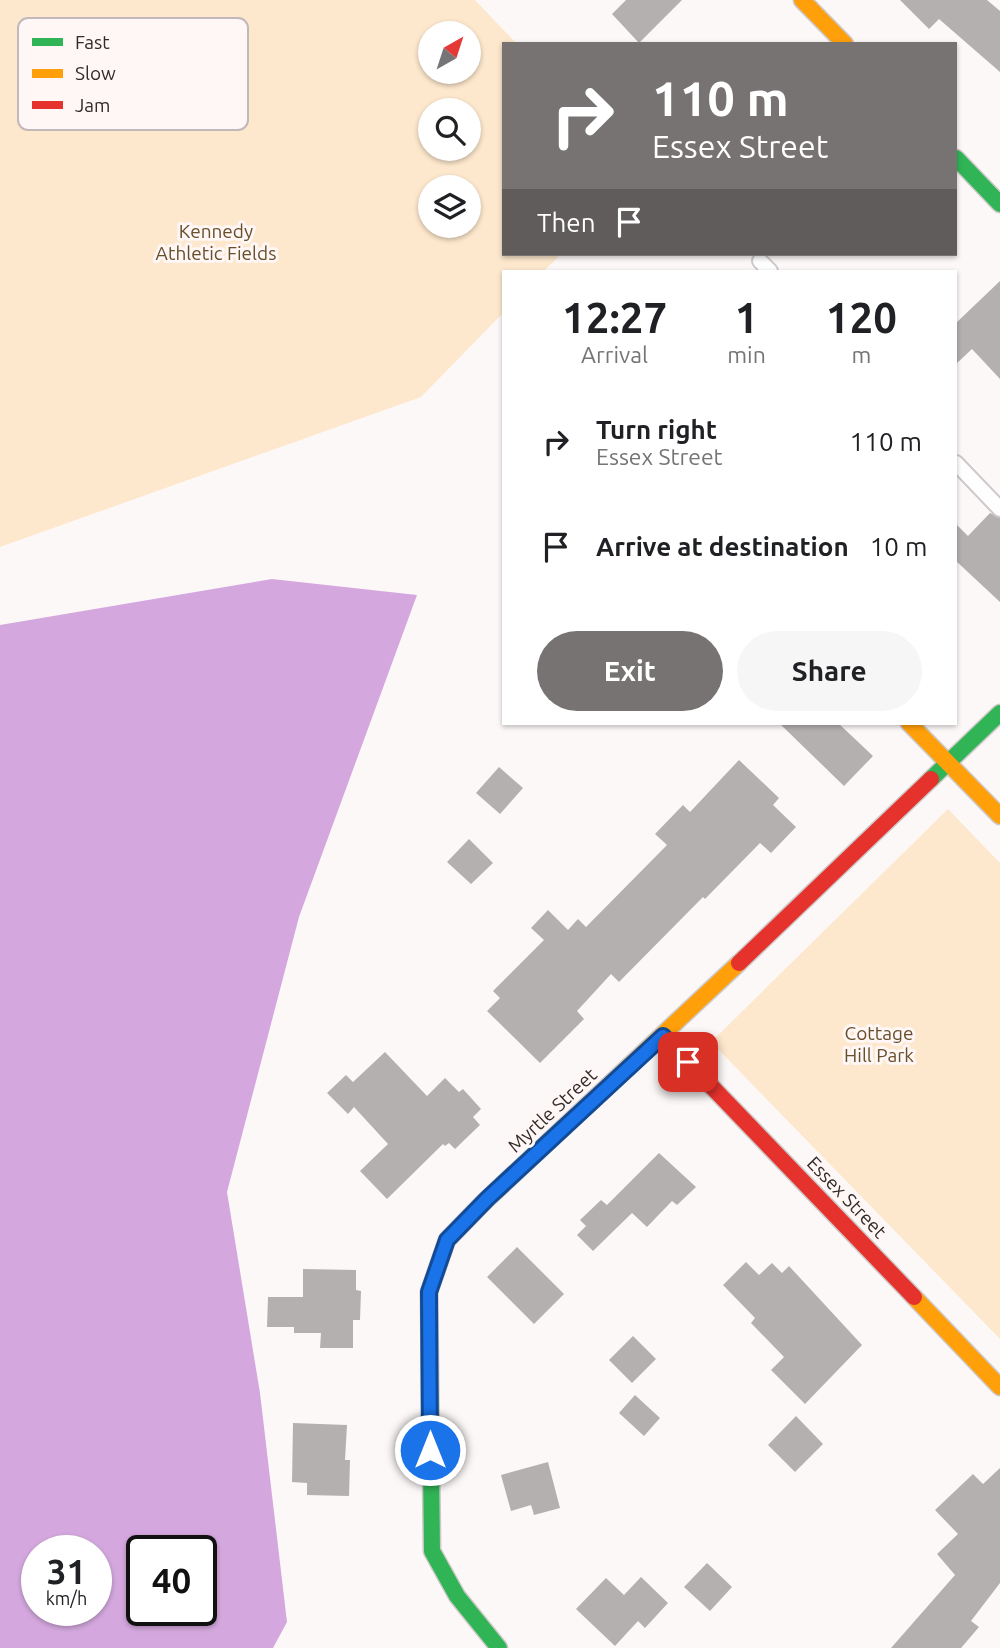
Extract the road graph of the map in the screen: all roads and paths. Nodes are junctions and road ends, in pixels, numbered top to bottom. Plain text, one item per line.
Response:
1 (802, 0) edge
2 (843, 42) edge
3 (957, 159) edge
4 (1000, 204) edge
5 (957, 464) edge
6 (1000, 509) edge
7 (1000, 713) edge
8 (911, 725) edge
9 (949, 763) junction
10 (1000, 816) edge
11 (663, 1036) junction
12 (1000, 1387) edge
13 (499, 1648) edge

1 - 2 street
3 - 4 street
5 - 6 lane
7 - 9 street, Myrtle Street
8 - 9 street
9 - 10 street
9 - 11 street, Myrtle Street
11 - 12 street, Essex Street
11 - 13 street, Myrtle Street

